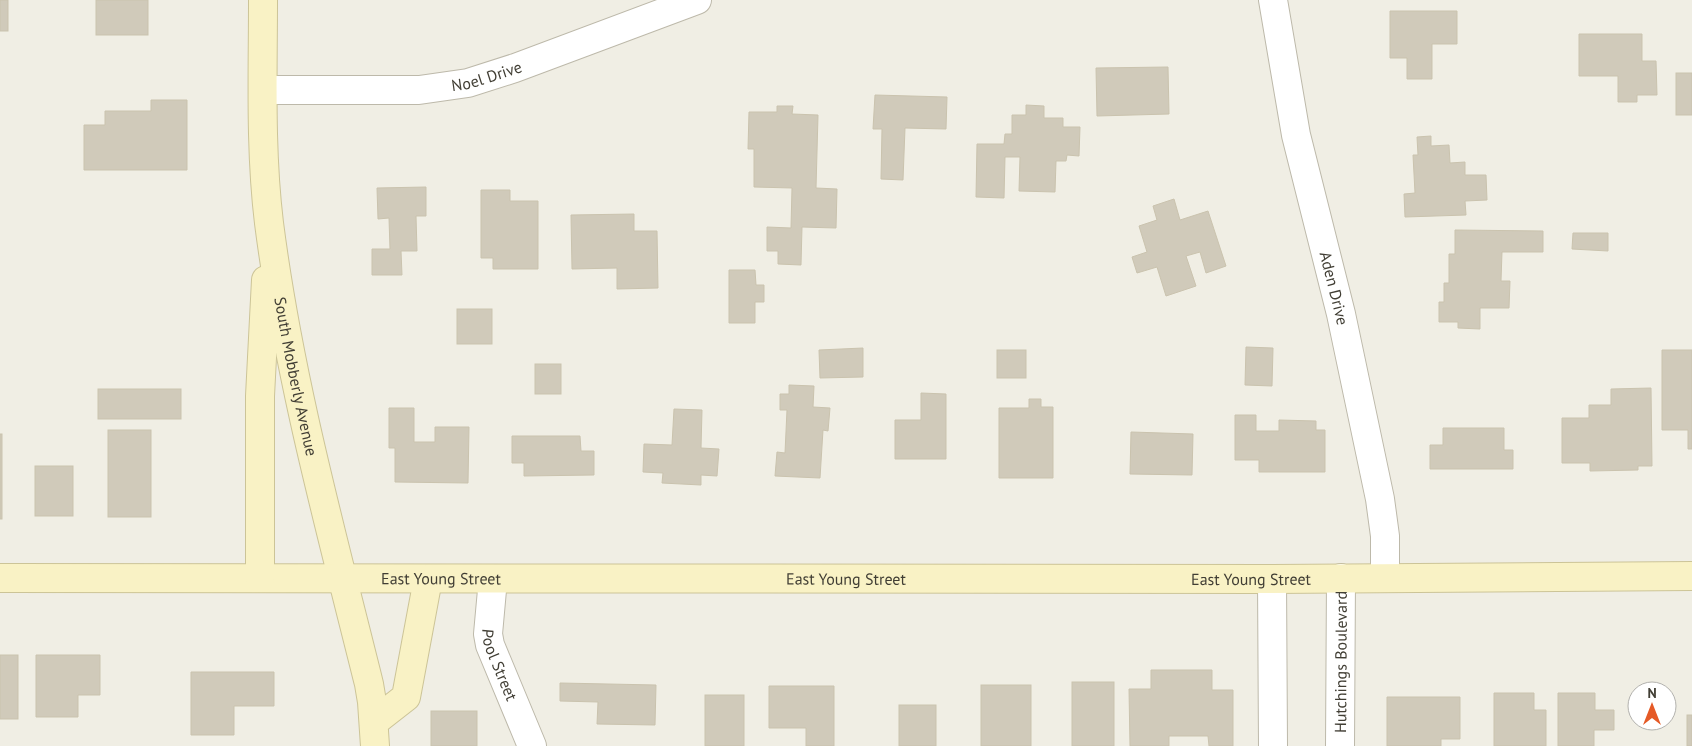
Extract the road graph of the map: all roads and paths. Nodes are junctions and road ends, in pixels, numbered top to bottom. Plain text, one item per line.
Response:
1 (262, 0) edge
2 (697, 0) edge
3 (1273, 0) edge
4 (264, 90) junction
5 (269, 221) junction
6 (1692, 576) edge
7 (0, 578) edge
8 (260, 578) junction
9 (343, 578) junction
10 (1342, 578) junction
11 (1385, 578) junction
12 (428, 579) junction
13 (494, 579) junction
14 (1272, 579) junction
15 (374, 734) edge
16 (532, 746) edge
17 (1273, 746) edge
18 (1340, 746) edge

1 - 4 street, South Mobberly Avenue
2 - 4 street, Noel Drive
3 - 11 street, Aden Drive
4 - 5 street, South Mobberly Avenue
5 - 8 street
5 - 9 street, South Mobberly Avenue
6 - 11 street, East Young Street
7 - 8 street, East Young Street
8 - 9 street, East Young Street
9 - 12 street, East Young Street
9 - 15 street, South Mobberly Avenue
10 - 11 street, East Young Street
10 - 14 street, East Young Street
10 - 18 street, Hutchings Boulevard
12 - 13 street, East Young Street
12 - 15 street
13 - 14 street, East Young Street
13 - 16 street, Pool Street
14 - 17 street

